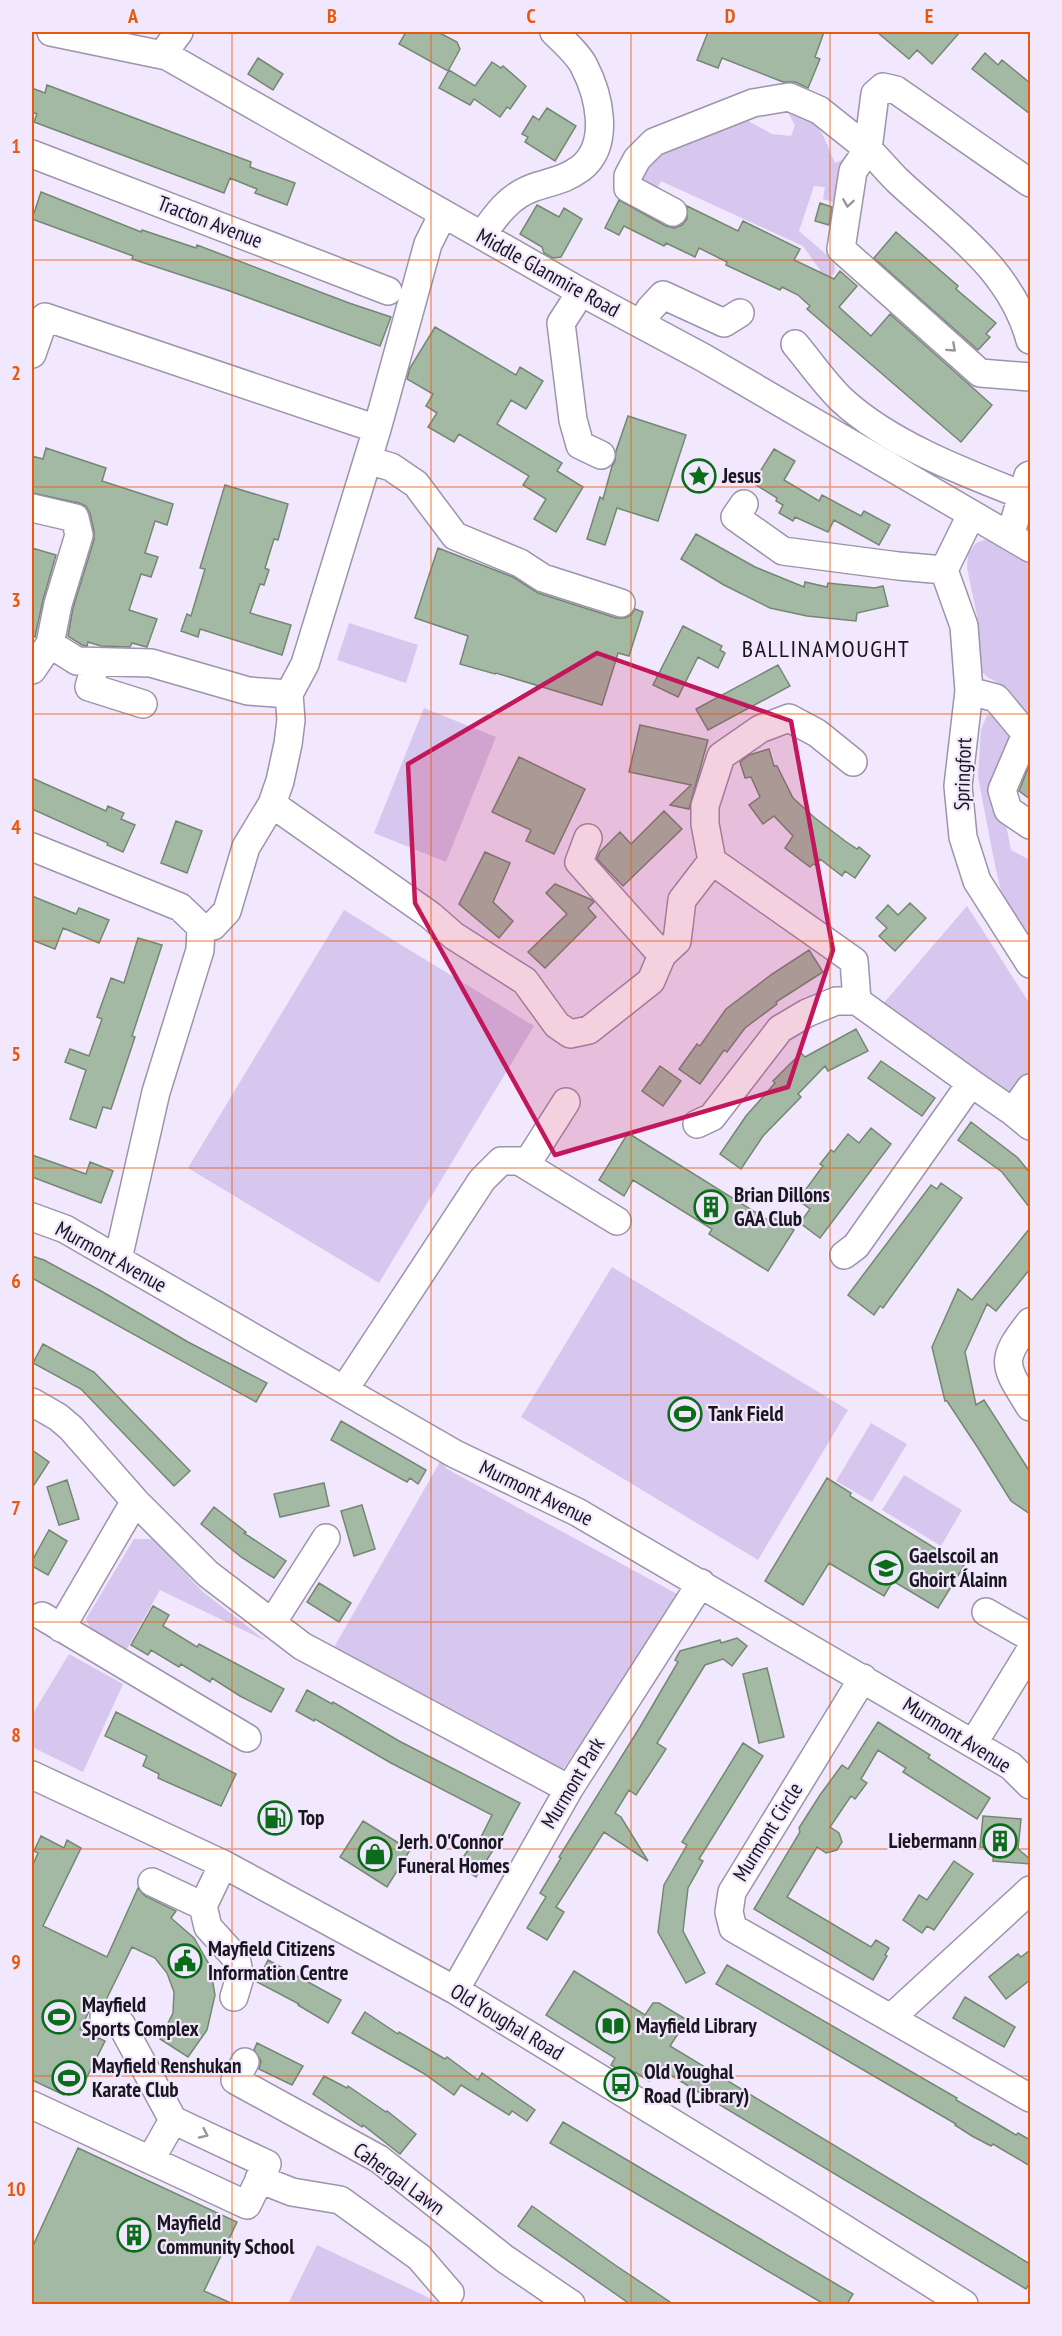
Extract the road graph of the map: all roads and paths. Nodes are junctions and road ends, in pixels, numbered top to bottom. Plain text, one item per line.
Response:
1 (51, 32) edge
2 (179, 32) edge
3 (554, 32) edge
4 (162, 55) junction
5 (868, 149) junction
6 (32, 154) edge
7 (1030, 183) edge
8 (673, 212) dead end
9 (443, 214) junction
10 (482, 236) junction
11 (388, 291) dead end
12 (581, 292) junction
13 (740, 313) dead end
14 (641, 324) junction
15 (1030, 340) edge
16 (795, 344) dead end
17 (32, 354) edge
18 (1030, 377) edge
19 (377, 429) junction
20 (601, 455) dead end
21 (368, 460) junction
22 (1028, 477) edge
23 (744, 504) dead end
24 (32, 508) edge
25 (971, 515) junction
26 (1020, 542) edge
27 (944, 570) junction
28 (621, 603) dead end
29 (50, 644) junction
30 (96, 662) junction
31 (32, 670) edge
32 (969, 691) junction
33 (289, 694) junction
34 (144, 704) dead end
35 (1028, 735) edge
36 (854, 762) dead end
37 (272, 804) junction
38 (1030, 825) edge
39 (588, 838) dead end
40 (32, 847) edge
41 (712, 861) junction
42 (201, 927) junction
43 (663, 955) junction
44 (1030, 964) edge
45 (857, 1002) junction
46 (971, 1083) junction
47 (1030, 1088) edge
48 (566, 1102) dead end
49 (1022, 1119) edge
50 (697, 1124) dead end
51 (526, 1165) junction
52 (32, 1217) edge
53 (617, 1221) dead end
54 (844, 1255) dead end
55 (118, 1259) junction
56 (1030, 1322) edge
57 (344, 1390) junction
58 (32, 1402) edge
59 (1030, 1407) edge
60 (135, 1501) junction
61 (326, 1538) dead end
62 (701, 1583) junction
63 (986, 1612) dead end
64 (272, 1623) junction
65 (1030, 1637) edge
66 (1030, 1651) edge
67 (863, 1678) junction
68 (246, 1738) dead end
69 (973, 1744) junction
70 (32, 1775) edge
71 (1030, 1785) edge
72 (568, 1789) junction
73 (223, 1864) junction
74 (152, 1882) dead end
75 (1030, 1890) edge
76 (203, 1906) junction
77 (455, 1990) junction
78 (234, 1998) dead end
79 (104, 2017) dead end
80 (892, 2017) junction
81 (245, 2062) dead end
82 (1030, 2097) edge
83 (32, 2105) edge
84 (173, 2120) junction
85 (151, 2159) junction
86 (259, 2180) junction
87 (450, 2293) dead end
88 (571, 2304) edge
89 (964, 2304) edge

1 - 4 street, Middle Glanmire Road
2 - 4 street
3 - 10 street
4 - 9 street, Middle Glanmire Road
5 - 7 street
5 - 8 street
5 - 15 street
5 -> 18 street
6 - 11 street, Tracton Avenue
9 - 10 street, Middle Glanmire Road
9 - 19 street
10 - 12 street, Middle Glanmire Road
12 - 14 street, Middle Glanmire Road
12 - 20 street
13 - 14 street
14 - 25 street, Middle Glanmire Road
16 - 22 street
17 - 19 street
19 - 21 street
21 - 28 street
21 - 33 street
22 - 26 street
23 - 27 street
24 - 29 street
25 - 26 street, Middle Glanmire Road
25 - 27 street
27 - 32 street, Springfort
29 - 30 street
29 - 31 street
30 - 33 street
30 - 34 street
32 - 35 street
32 - 44 street, Springfort
33 - 37 street
35 - 38 street
36 - 41 street
37 - 42 street
37 - 43 street
39 - 43 street
40 - 42 street
41 - 43 street
41 - 45 street
42 - 55 street
45 - 46 street
45 - 50 street
46 - 49 street
46 - 54 street
47 - 49 street
48 - 51 street
51 - 53 street
51 - 57 street
52 - 55 street, Murmont Avenue
55 - 57 street, Murmont Avenue
56 - 59 street
57 - 62 street, Murmont Avenue
58 - 60 street
60 - 64 street
60 - 68 street
61 - 64 street
62 - 67 street, Murmont Avenue
62 - 72 street, Murmont Park
63 - 65 street
64 - 72 street
66 - 69 street
67 - 69 street, Murmont Avenue
67 - 80 street, Murmont Circle
69 - 71 street, Murmont Avenue
70 - 73 street, Old Youghal Road
72 - 77 street, Murmont Park
73 - 76 street
73 - 77 street, Old Youghal Road
74 - 76 street
75 - 80 street
76 - 78 street
77 - 89 street, Old Youghal Road
79 - 84 street
80 - 82 street, Murmont Circle
81 - 88 street, Cahergal Lawn
83 - 85 street
84 - 85 street
84 -> 86 street
85 - 86 street
86 - 87 street

